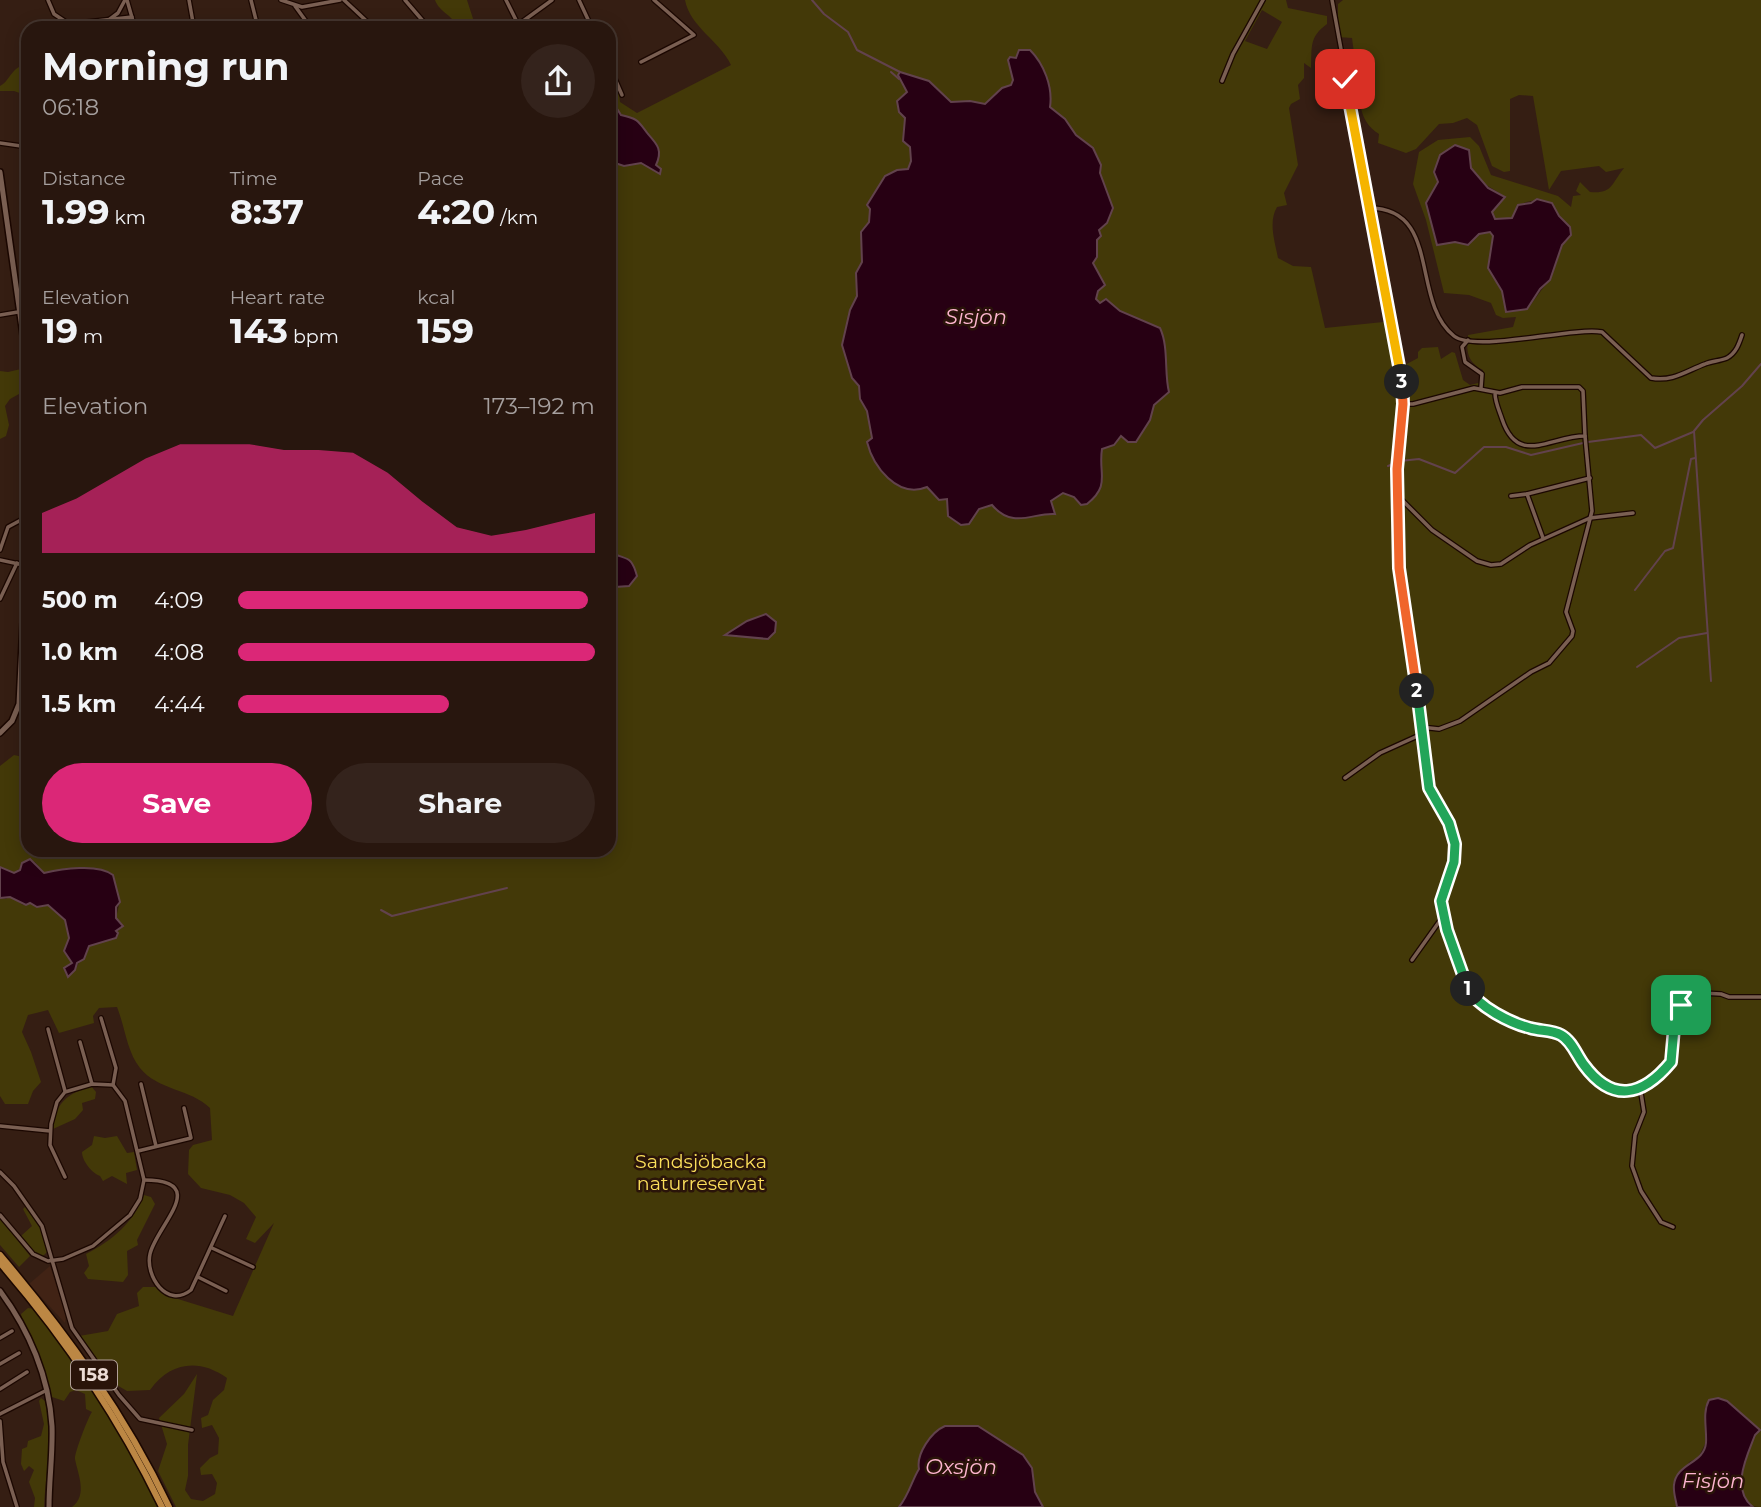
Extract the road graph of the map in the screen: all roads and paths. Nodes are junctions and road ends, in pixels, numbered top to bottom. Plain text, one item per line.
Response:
1 (48, 0) edge
2 (126, 0) edge
3 (189, 0) edge
4 (251, 0) edge
5 (281, 0) edge
6 (342, 0) edge
7 (405, 0) edge
8 (506, 0) edge
9 (552, 0) edge
10 (579, 0) edge
11 (654, 0) edge
12 (1264, 0) edge
13 (1332, 0) edge
14 (295, 6) junction
15 (132, 17) junction
16 (108, 20) junction
17 (63, 21) edge
18 (102, 21) edge
19 (133, 21) edge
20 (193, 21) edge
21 (256, 21) edge
22 (306, 21) edge
23 (366, 21) edge
24 (423, 21) edge
25 (517, 21) edge
26 (526, 21) edge
27 (589, 21) edge
28 (641, 62) dead end
29 (1222, 80) dead end
30 (616, 81) edge
31 (622, 95) dead end
32 (0, 143) edge
33 (21, 146) edge
34 (0, 172) edge
35 (1, 191) edge
36 (1369, 208) junction
37 (21, 309) edge
38 (18, 310) junction
39 (0, 315) edge
40 (21, 328) edge
41 (1742, 335) dead end
42 (1468, 340) junction
43 (1481, 388) junction
44 (1495, 393) junction
45 (1403, 404) junction
46 (1585, 436) junction
47 (1590, 478) junction
48 (1397, 495) junction
49 (1527, 495) junction
50 (1511, 496) dead end
51 (1633, 513) dead end
52 (1590, 518) junction
53 (21, 520) edge
54 (1543, 538) junction
55 (0, 550) edge
56 (0, 560) edge
57 (17, 563) junction
58 (21, 564) edge
59 (0, 599) edge
60 (21, 686) edge
61 (20, 699) joint
62 (1421, 727) junction
63 (0, 733) edge
64 (1422, 734) junction
65 (1345, 778) dead end
66 (1444, 915) junction
67 (1412, 960) dead end
68 (1761, 998) edge
69 (101, 1018) dead end
70 (48, 1029) dead end
71 (80, 1042) dead end
72 (92, 1084) junction
73 (141, 1084) dead end
74 (113, 1085) junction
75 (1640, 1087) junction
76 (65, 1092) junction
77 (184, 1108) dead end
78 (0, 1126) edge
79 (50, 1131) junction
80 (156, 1146) junction
81 (137, 1151) junction
82 (0, 1172) edge
83 (65, 1177) dead end
84 (144, 1180) junction
85 (0, 1215) edge
86 (225, 1216) dead end
87 (1673, 1227) dead end
88 (212, 1248) junction
89 (0, 1255) edge
90 (54, 1261) junction
91 (0, 1263) edge
92 (253, 1267) dead end
93 (198, 1277) junction
94 (0, 1291) edge
95 (226, 1291) dead end
96 (12, 1331) dead end
97 (0, 1338) edge
98 (19, 1353) dead end
99 (0, 1364) edge
100 (27, 1372) dead end
101 (0, 1389) edge
102 (47, 1391) junction
103 (0, 1414) edge
104 (0, 1421) edge
105 (192, 1430) dead end
106 (17, 1507) edge
107 (49, 1507) edge
108 (162, 1507) edge
109 (169, 1507) edge

1 - 17 street
2 - 15 street
2 - 16 street
3 - 20 street
4 - 21 street
5 - 14 street
6 - 14 street
6 - 23 street
7 - 24 street
8 - 25 street
9 - 26 street
10 - 27 street
11 - 28 street
12 - 29 street
13 - 36 street
14 - 22 street
15 - 16 street
15 - 19 street
16 - 18 street
30 - 31 street
32 - 33 street
34 - 35 street
35 - 38 street
36 - 42 street
36 - 45 street
37 - 38 street
38 - 39 street
38 - 40 street
41 - 42 street
42 - 43 street
43 - 44 street
43 - 45 street
44 - 46 street
44 - 46 street
45 - 48 street
46 - 47 street
47 - 49 street
47 - 52 street
48 - 54 street
48 - 62 street
49 - 50 street
49 - 54 street
51 - 52 street
52 - 54 street
52 - 62 street
53 - 55 street
56 - 57 street
57 - 58 street
57 - 59 street
60 - 61 street
61 - 63 street
62 - 64 street
64 - 65 street
64 - 66 street
66 - 67 street
66 - 75 street
68 - 75 street
69 - 74 street
70 - 76 street
71 - 72 street
72 - 74 street
72 - 76 street
73 - 80 street
74 - 81 street
75 - 87 street
76 - 79 street
77 - 80 street
78 - 79 street
79 - 83 street
80 - 81 street
81 - 84 street
82 - 90 street
84 - 90 street
84 - 93 street
85 - 90 street
86 - 88 street
88 - 92 street
88 - 93 street
89 - 109 main road, 158
90 - 105 street
91 - 108 main road, 158
93 - 95 street
94 - 102 street
96 - 97 street
98 - 99 street
100 - 101 street
102 - 103 street
102 - 107 street
104 - 106 street

